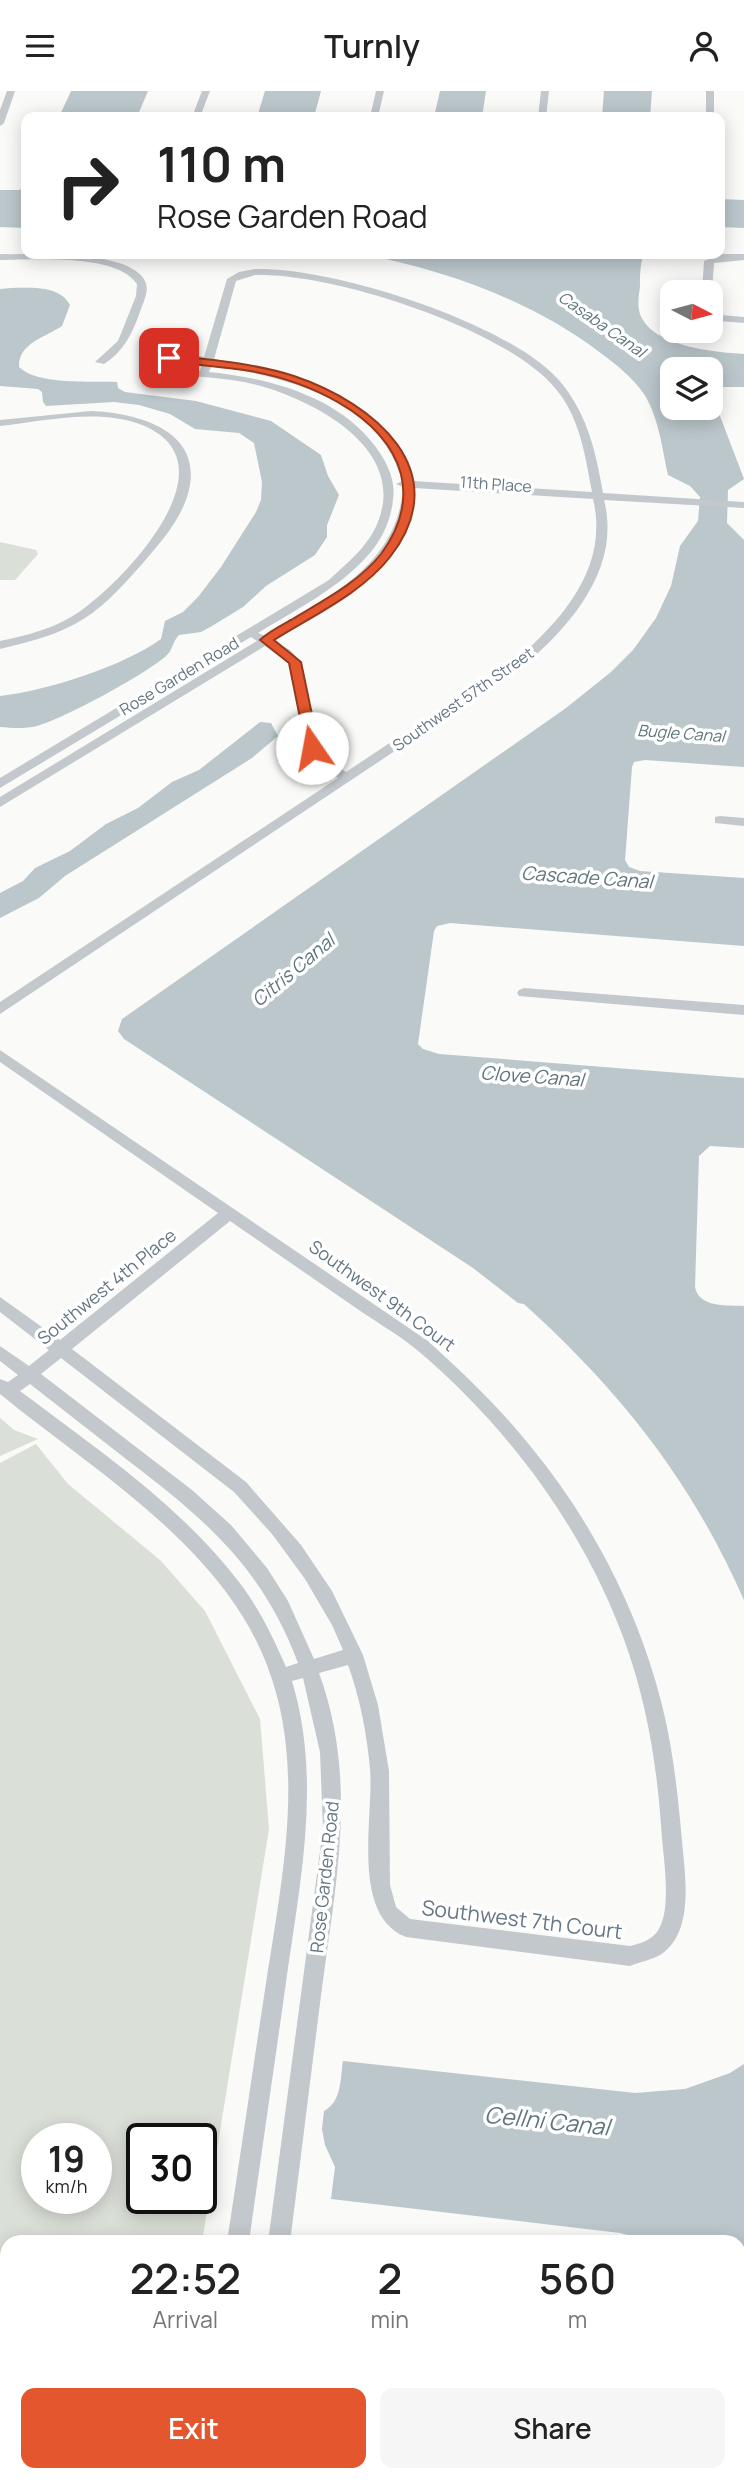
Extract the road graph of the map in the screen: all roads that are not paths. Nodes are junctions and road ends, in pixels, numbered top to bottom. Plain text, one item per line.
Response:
1 (11, 91) edge
2 (206, 91) edge
3 (380, 91) edge
4 (545, 91) edge
5 (710, 91) edge
6 (197, 112) edge
7 (375, 112) edge
8 (543, 112) edge
9 (710, 112) edge
10 (0, 123) edge
11 (0, 257) edge
12 (725, 257) edge
13 (744, 257) edge
14 (21, 258) edge
15 (35, 259) edge
16 (716, 259) edge
17 (708, 280) edge
18 (723, 318) edge
19 (744, 320) edge
20 (100, 362) dead end
21 (206, 367) junction
22 (0, 423) edge
23 (389, 489) junction
24 (409, 490) junction
25 (599, 501) junction
26 (740, 510) edge
27 (251, 632) junction
28 (266, 640) junction
29 (0, 645) edge
30 (346, 777) junction
31 (0, 784) edge
32 (0, 803) edge
33 (720, 820) dead end
34 (744, 822) edge
35 (524, 993) dead end
36 (0, 1009) edge
37 (744, 1010) edge
38 (0, 1055) edge
39 (230, 1212) junction
40 (0, 1303) edge
41 (61, 1349) junction
42 (0, 1352) edge
43 (30, 1375) junction
44 (4, 1389) edge
45 (354, 1655) junction
46 (308, 1667) junction
47 (281, 1676) junction
48 (655, 1947) joint
49 (239, 2235) edge
50 (280, 2235) edge

1 - 10 street
2 - 6 street
3 - 7 street
4 - 8 street
5 - 9 street
11 - 14 street
12 - 13 street
15 - 20 street
16 - 17 street
18 - 19 street
21 - 23 street
21 - 24 street
21 - 25 street, Southwest 57th Street
22 - 29 street
23 - 24 street, 11th Place
23 - 27 street, Rose Garden Road
24 - 25 street, 11th Place
24 - 28 street, Rose Garden Road
25 - 26 street, 11th Place
25 - 30 street, Southwest 57th Street
27 - 28 street
27 - 31 street, Rose Garden Road
28 - 30 street
28 - 32 street, Rose Garden Road
30 - 36 street, Southwest 57th Street
33 - 34 street
35 - 37 street
38 - 39 street, Southwest 9th Court
39 - 41 street, Southwest 4th Place
39 - 48 street, Southwest 9th Court
40 - 41 street
41 - 43 street, Southwest 4th Place
41 - 45 street
42 - 43 street, Rose Garden Road
43 - 44 street, Southwest 4th Place
43 - 46 street, Rose Garden Road
44 - 47 street, Rose Garden Road
45 - 46 street
45 - 48 street, Southwest 7th Court
46 - 47 street
46 - 50 street, Rose Garden Road
47 - 49 street, Rose Garden Road

